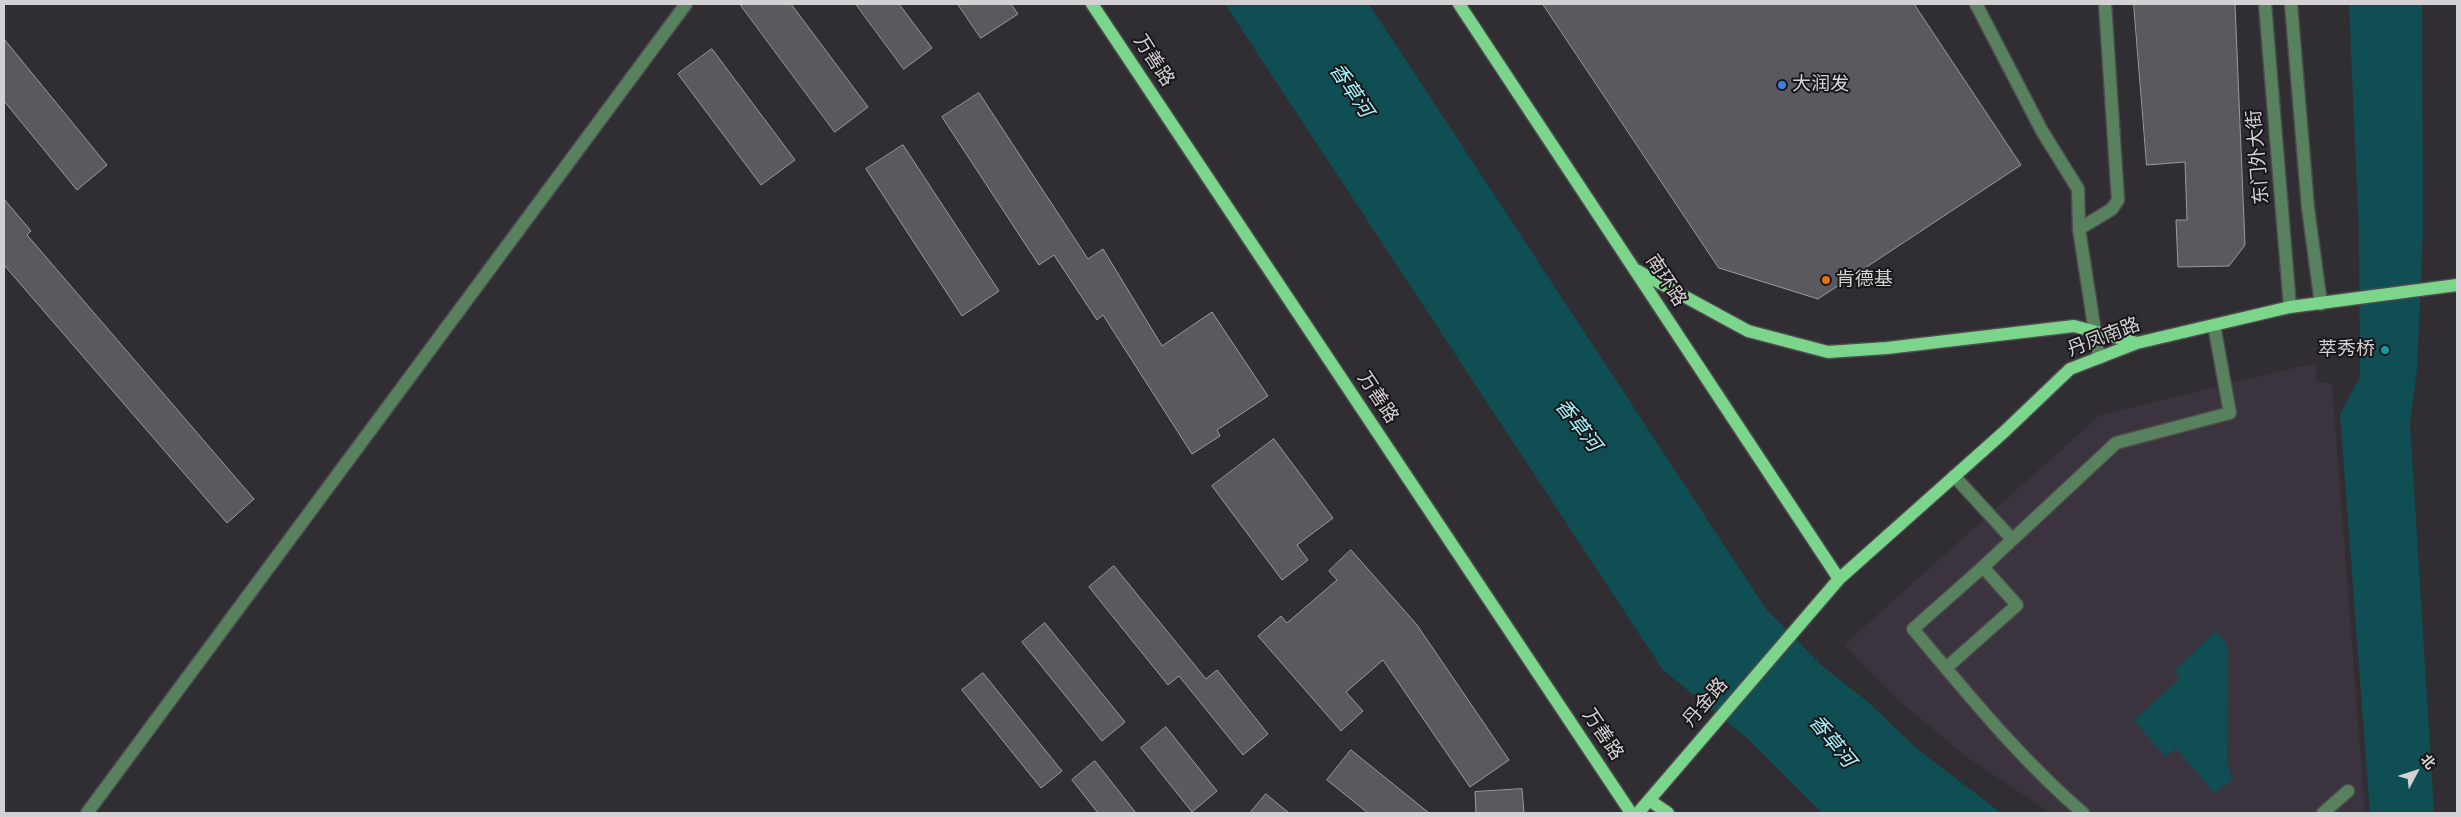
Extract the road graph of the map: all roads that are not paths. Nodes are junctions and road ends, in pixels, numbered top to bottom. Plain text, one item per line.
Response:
1 (686, 4) edge
2 (1092, 4) edge
3 (1459, 4) edge
4 (1976, 4) edge
5 (2105, 4) edge
6 (2265, 4) edge
7 (2291, 4) edge
8 (2080, 229) junction
9 (1634, 269) junction
10 (2457, 285) edge
11 (2321, 304) junction
12 (2290, 307) junction
13 (2214, 325) junction
14 (2095, 332) junction
15 (2137, 343) junction
16 (2099, 358) junction
17 (1954, 476) junction
18 (2012, 540) junction
19 (1983, 567) junction
20 (1839, 579) junction
21 (1946, 668) junction
22 (2348, 791) dead end
23 (1649, 800) junction
24 (87, 813) edge
25 (1631, 813) edge
26 (1638, 813) edge
27 (1668, 813) edge
28 (2083, 813) edge
29 (2323, 813) edge

1 - 24 street
2 - 25 main road, 万善路
3 - 9 main road, 南环路
4 - 8 street
5 - 8 street
6 - 12 street, 东门外大街
7 - 11 street
8 - 14 street
9 - 14 main road
9 - 20 main road, 南环路
10 - 11 main road, 丹凤南路
11 - 12 main road, 丹凤南路
12 - 13 main road, 丹凤南路
13 - 15 main road, 丹凤南路
13 - 18 street
14 - 15 main road
14 - 16 street
15 - 16 main road, 丹凤南路
16 - 17 main road, 丹凤南路
17 - 18 street
17 - 20 main road, 丹凤南路
18 - 19 street
19 - 21 street
19 - 21 street
20 - 23 main road, 丹金路
21 - 28 street
22 - 29 street
23 - 26 main road, 丹金路
23 - 27 main road

